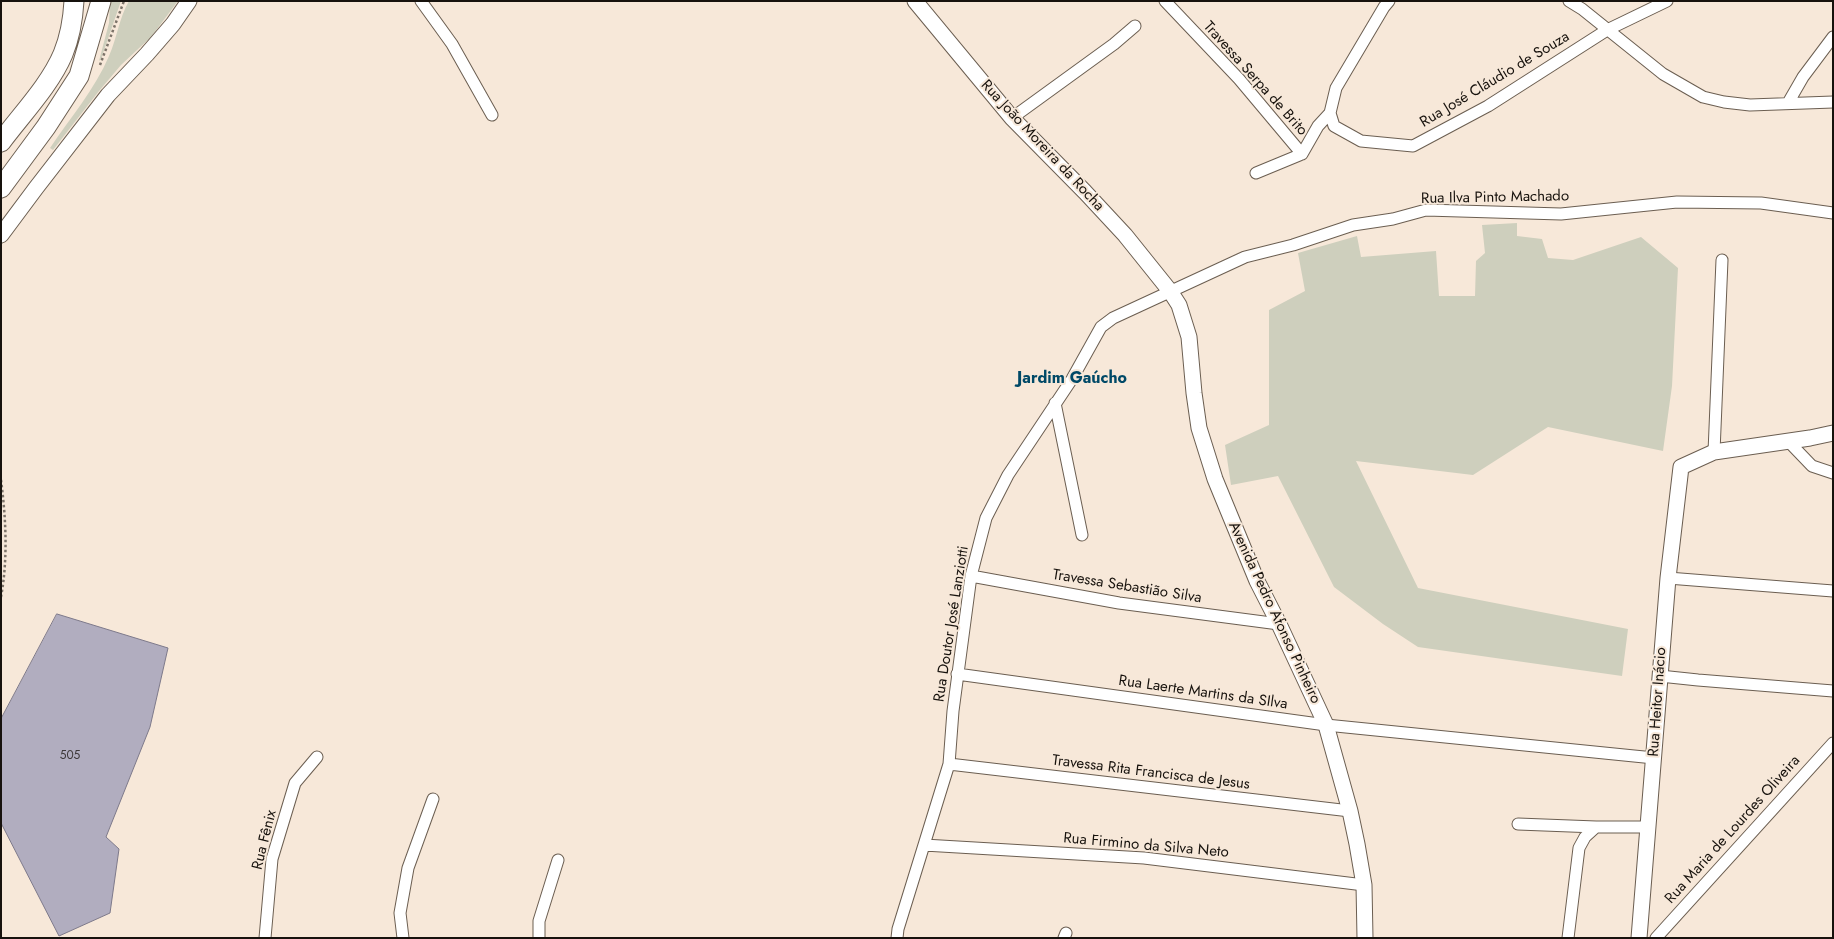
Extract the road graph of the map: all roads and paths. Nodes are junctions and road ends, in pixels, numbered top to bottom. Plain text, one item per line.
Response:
1 (74, 1) edge
2 (101, 1) edge
3 (189, 1) edge
4 (421, 1) edge
5 (915, 1) edge
6 (1165, 1) edge
7 (1389, 1) edge
8 (1569, 1) edge
9 (1667, 1) edge
10 (1135, 26) dead end
11 (1607, 30) junction
12 (1833, 37) edge
13 (1833, 102) edge
14 (1788, 103) junction
15 (1330, 113) junction
16 (492, 115) dead end
17 (1012, 118) junction
18 (1, 142) edge
19 (1302, 154) junction
20 (1256, 172) dead end
21 (1, 188) edge
22 (1833, 213) edge
23 (1, 235) edge
24 (1722, 260) dead end
25 (1170, 291) junction
26 (1055, 403) junction
27 (1833, 433) edge
28 (1788, 441) junction
29 (1714, 452) junction
30 (1833, 473) edge
31 (1, 480) edge
32 (1082, 536) dead end
33 (971, 576) junction
34 (1668, 578) junction
35 (1833, 590) edge
36 (1, 597) edge
37 (1279, 624) junction
38 (957, 674) junction
39 (1660, 676) junction
40 (1833, 691) edge
41 (1326, 725) junction
42 (1833, 743) edge
43 (317, 757) dead end
44 (1654, 758) junction
45 (949, 764) junction
46 (433, 799) dead end
47 (1350, 811) junction
48 (1518, 824) dead end
49 (1596, 827) junction
50 (1647, 827) junction
51 (924, 845) junction
52 (558, 860) dead end
53 (1364, 885) junction
54 (265, 938) edge
55 (403, 938) edge
56 (539, 938) edge
57 (897, 938) edge
58 (1365, 938) edge
59 (1568, 938) edge
60 (1639, 938) edge
61 (1656, 938) edge

1 - 18 main road
2 - 21 main road
3 - 23 street
4 - 16 street
5 - 17 street, Rua João Moreira da Rocha
6 - 19 street, Travessa Serpa de Brito
7 - 15 street
8 - 11 street
9 - 11 street, Rua José Cláudio de Souza
10 - 17 street
11 - 14 street
11 - 15 street, Rua José Cláudio de Souza
12 - 14 street
13 - 14 street
15 - 19 street
17 - 25 street, Rua João Moreira da Rocha
19 - 20 street
22 - 25 street, Rua Ilva Pinto Machado
24 - 29 street
25 - 26 street, Rua Doutor José Lanziotti
25 - 37 street, Avenida Pedro Afonso Pinheiro
26 - 32 street
26 - 33 street, Rua Doutor José Lanziotti
27 - 28 street
28 - 29 street
28 - 30 street
29 - 34 street, Rua Heitor Inácio
31 - 36 path
33 - 37 street, Travessa Sebastião Silva
33 - 38 street, Rua Doutor José Lanziotti
34 - 35 street
34 - 39 street, Rua Heitor Inácio
37 - 41 street, Avenida Pedro Afonso Pinheiro
38 - 41 street, Rua Laerte Martins da SIlva
38 - 45 street, Rua Doutor José Lanziotti
39 - 40 street
39 - 44 street, Rua Heitor Inácio
41 - 44 street, Rua Laerte Martins da SIlva
41 - 47 street, Avenida Pedro Afonso Pinheiro
42 - 61 street, Rua Maria de Lourdes Oliveira
43 - 54 street, Rua Fênix
44 - 50 street, Rua Heitor Inácio
45 - 47 street, Travessa Rita Francisca de Jesus
45 - 51 street, Rua Doutor José Lanziotti
46 - 55 street
47 - 53 street, Avenida Pedro Afonso Pinheiro
48 - 49 street
49 - 50 street
49 - 59 street
50 - 60 street, Rua Heitor Inácio
51 - 53 street, Rua Firmino da Silva Neto
51 - 57 street, Rua Doutor José Lanziotti
52 - 56 street
53 - 58 street, Avenida Pedro Afonso Pinheiro

